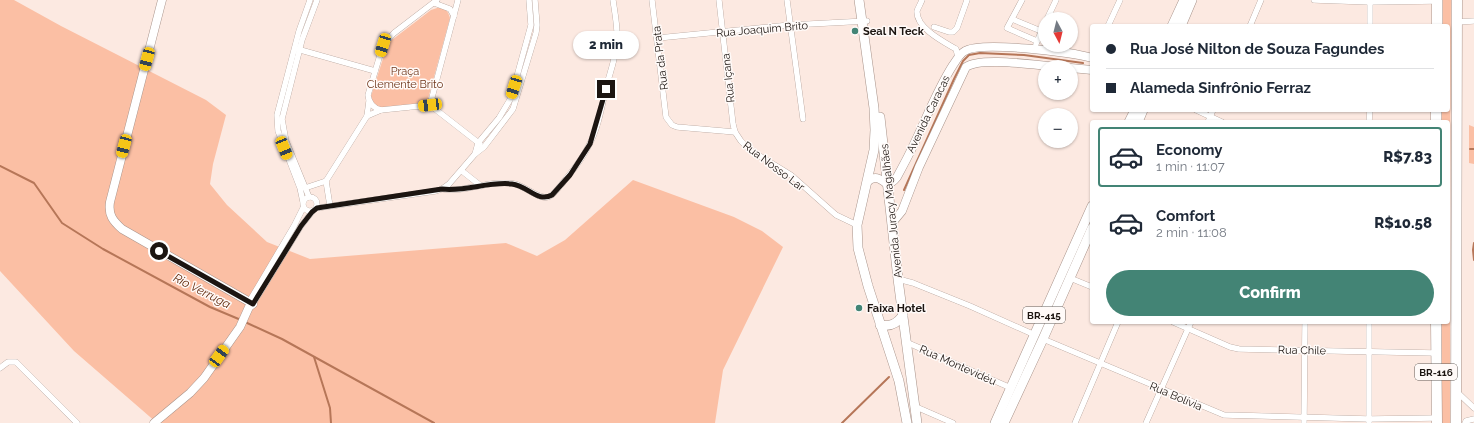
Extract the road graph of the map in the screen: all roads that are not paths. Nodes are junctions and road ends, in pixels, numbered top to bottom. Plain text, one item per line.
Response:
1 (162, 0) edge
2 (310, 0) edge
3 (317, 0) edge
4 (458, 0) edge
5 (529, 0) edge
6 (535, 0) edge
7 (613, 0) edge
8 (652, 0) edge
9 (719, 0) edge
10 (787, 0) edge
11 (860, 0) edge
12 (864, 0) edge
13 (922, 0) edge
14 (967, 0) edge
15 (1022, 0) edge
16 (1056, 0) edge
17 (1120, 0) edge
18 (1184, 0) edge
19 (1192, 0) edge
20 (1261, 0) edge
21 (1314, 0) edge
22 (1437, 0) edge
23 (1457, 0) edge
24 (436, 1) edge
25 (1370, 1) edge
26 (1050, 12) edge
27 (454, 16) junction
28 (1012, 19) junction
29 (865, 21) junction
30 (1474, 21) edge
31 (1457, 22) junction
32 (1109, 24) edge
33 (1173, 24) edge
34 (1182, 24) edge
35 (1251, 24) edge
36 (1370, 24) edge
37 (1437, 24) edge
38 (790, 25) junction
39 (934, 27) dead end
40 (1038, 30) edge
41 (723, 32) junction
42 (658, 38) junction
43 (1038, 39) edge
44 (1036, 45) junction
45 (297, 49) junction
46 (958, 57) junction
47 (1090, 58) edge
48 (1038, 65) edge
49 (1078, 68) edge
50 (1090, 68) edge
51 (375, 71) junction
52 (369, 101) junction
53 (430, 105) junction
54 (381, 110) junction
55 (1199, 112) edge
56 (368, 116) junction
57 (666, 117) joint
58 (803, 119) dead end
59 (1209, 119) edge
60 (736, 132) junction
61 (478, 143) junction
62 (484, 147) junction
63 (475, 154) junction
64 (462, 171) junction
65 (326, 181) junction
66 (867, 182) junction
67 (887, 184) junction
68 (481, 186) junction
69 (305, 188) junction
70 (442, 189) junction
71 (309, 197) junction
72 (303, 205) junction
73 (330, 206) junction
74 (317, 208) junction
75 (1090, 211) edge
76 (312, 212) junction
77 (892, 223) junction
78 (857, 225) junction
79 (1090, 233) edge
80 (1070, 278) junction
81 (898, 279) junction
82 (1090, 286) edge
83 (250, 307) junction
84 (903, 315) junction
85 (1117, 324) edge
86 (1178, 324) edge
87 (1190, 324) edge
88 (1305, 324) edge
89 (1369, 324) edge
90 (1436, 324) edge
91 (880, 325) junction
92 (1188, 328) junction
93 (1035, 335) junction
94 (1043, 339) junction
95 (906, 342) junction
96 (1306, 351) junction
97 (1369, 351) junction
98 (1436, 354) junction
99 (1100, 364) junction
100 (0, 368) edge
101 (1011, 388) junction
102 (1160, 390) junction
103 (1455, 390) junction
104 (914, 406) junction
105 (1474, 408) edge
106 (1474, 419) edge
107 (1304, 420) edge
108 (1369, 421) edge
109 (1437, 421) edge
110 (77, 423) edge
111 (154, 423) edge
112 (907, 423) edge
113 (917, 423) edge
114 (953, 423) edge
115 (995, 423) edge
116 (1004, 423) edge
117 (1075, 423) edge
118 (1146, 423) edge
119 (1456, 423) edge
120 (1465, 423) edge

1 - 83 street
2 - 45 street
3 - 45 street
4 - 27 street
5 - 61 street
6 - 62 street
7 - 68 street
8 - 42 street, Rua da Prata
9 - 41 street, Rua Içana
10 - 38 street
11 - 29 main road, Avenida Juracy Magalhães
12 - 29 main road, Avenida Juracy Magalhães
13 - 46 street
14 - 39 street
15 - 28 street
16 - 26 street
17 - 32 street
18 - 33 main road
19 - 34 main road
20 - 35 street
21 - 25 street
22 - 25 street
22 - 37 highway
23 - 31 highway, BR-116
24 - 27 street
24 - 51 street
25 - 36 street
27 - 53 street
28 - 40 street
28 - 44 street
29 - 38 street, Rua Joaquim Brito
29 - 66 main road, Avenida Juracy Magalhães
29 - 67 main road, Avenida Juracy Magalhães
30 - 31 street
31 - 103 highway, BR-116
38 - 41 street, Rua Joaquim Brito
38 - 58 street
41 - 42 street, Rua Joaquim Brito
41 - 60 street, Rua Içana
42 - 57 street, Rua da Prata
43 - 44 street
44 - 46 street
44 - 47 street
45 - 51 street
45 - 69 street
45 - 72 street
46 - 67 street, Avenida Caracas
48 - 77 street, Avenida Caracas
49 - 50 street
51 - 52 street
52 - 54 street
52 - 56 street
53 - 54 street
53 - 61 street
54 - 56 street
55 - 59 street
56 - 65 street
57 - 60 street, Rua Nosso Lar
60 - 78 street, Rua Nosso Lar
61 - 62 street
61 - 63 street
62 - 63 street
63 - 64 street
64 - 68 street
64 - 70 street
65 - 69 street
65 - 73 street
66 - 67 street
66 - 78 main road, Avenida Juracy Magalhães
67 - 77 main road, Avenida Juracy Magalhães
68 - 70 street
69 - 71 street
70 - 73 street
71 - 72 street
71 - 74 street
72 - 76 street
72 - 83 street
73 - 74 street
74 - 76 street
75 - 93 main road, BR-415
76 - 83 street
77 - 81 main road, Avenida Juracy Magalhães
78 - 91 main road, Avenida Juracy Magalhães
79 - 80 main road
80 - 82 street
80 - 94 main road
81 - 84 main road, Avenida Juracy Magalhães
81 - 93 street
83 - 111 street
84 - 91 main road
84 - 95 main road, Avenida Juracy Magalhães
85 - 99 street
86 - 92 street, Rua Chile
87 - 92 street
88 - 96 street
89 - 97 street
90 - 98 highway, BR-116
91 - 112 main road, Avenida Juracy Magalhães
92 - 96 street, Rua Chile
92 - 102 street
93 - 101 main road, BR-415
94 - 99 street, Rua Bolívia
94 - 116 main road
95 - 101 street, Rua Montevidéu
95 - 104 main road, Avenida Juracy Magalhães
96 - 97 street, Rua Chile
96 - 107 street
97 - 98 street, Rua Chile
97 - 108 street
98 - 109 highway, BR-116
99 - 102 street, Rua Bolívia
99 - 117 street
100 - 110 street
101 - 115 main road, BR-415
102 - 107 street, Rua Bolívia
102 - 118 street
103 - 105 street
103 - 119 highway, BR-116
104 - 113 main road, Avenida Juracy Magalhães
104 - 114 street
106 - 120 street
107 - 108 street, Rua Bolívia
108 - 109 street, Rua Bolívia

